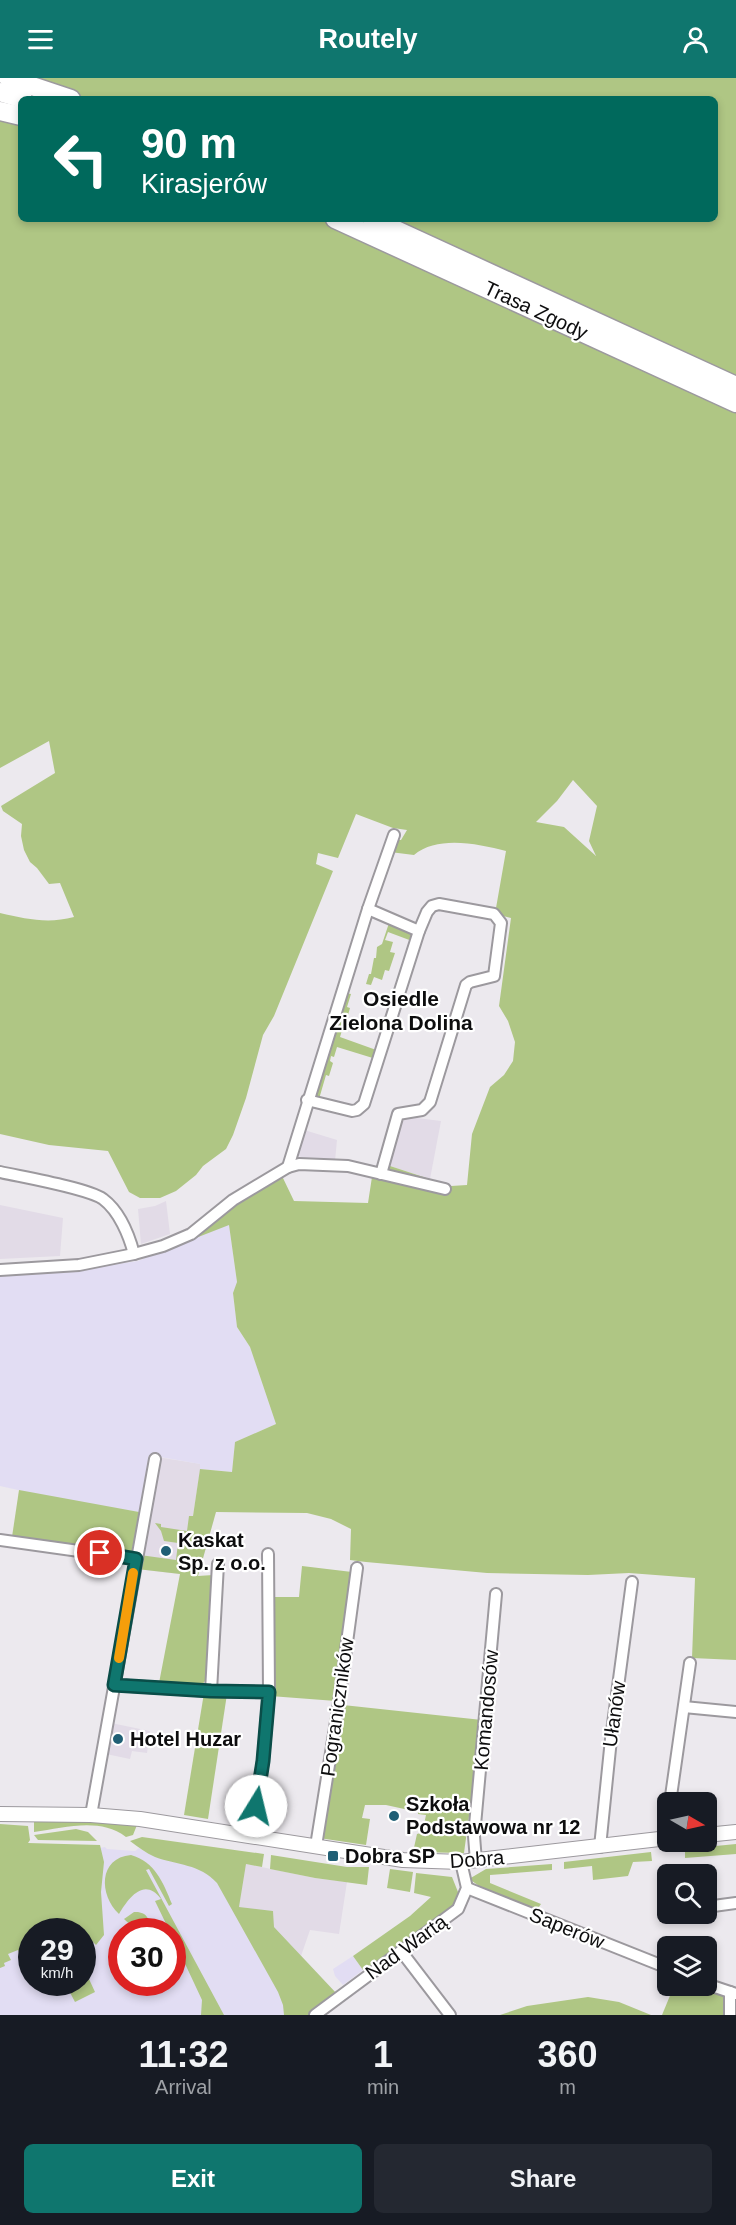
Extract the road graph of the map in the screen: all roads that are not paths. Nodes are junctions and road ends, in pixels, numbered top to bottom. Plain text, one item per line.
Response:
1 (8, 78) edge
2 (0, 92) edge
3 (62, 96) edge
4 (18, 97) edge
5 (0, 111) edge
6 (18, 115) edge
7 (342, 222) edge
8 (379, 222) edge
9 (736, 386) edge
10 (736, 403) edge
11 (394, 835) dead end
12 (368, 909) junction
13 (419, 931) junction
14 (307, 1100) junction
15 (288, 1167) junction
16 (0, 1172) edge
17 (381, 1174) junction
18 (445, 1189) dead end
19 (134, 1254) junction
20 (0, 1270) edge
21 (155, 1459) dead end
22 (0, 1540) edge
23 (268, 1554) dead end
24 (136, 1559) junction
25 (218, 1564) dead end
26 (357, 1568) dead end
27 (632, 1582) dead end
28 (496, 1594) dead end
29 (690, 1663) dead end
30 (114, 1685) junction
31 (211, 1691) junction
32 (269, 1692) junction
33 (684, 1707) junction
34 (736, 1712) edge
35 (672, 1792) edge
36 (0, 1815) edge
37 (91, 1815) junction
38 (736, 1832) edge
39 (717, 1833) edge
40 (251, 1836) junction
41 (657, 1840) edge
42 (316, 1846) junction
43 (600, 1847) junction
44 (476, 1860) junction
45 (461, 1862) junction
46 (467, 1888) junction
47 (736, 1903) edge
48 (717, 1906) edge
49 (401, 1951) junction
50 (657, 1964) edge
51 (717, 1988) edge
52 (733, 1993) edge
53 (315, 2015) edge
54 (450, 2015) edge
55 (730, 2015) edge

1 - 3 highway
2 - 4 highway
5 - 6 highway
7 - 10 highway, Trasa Zgody
8 - 9 highway, Trasa Zgody
11 - 12 street
12 - 13 street
12 - 14 street
13 - 14 street
13 - 17 street
14 - 15 street
15 - 17 street
15 - 19 street
16 - 19 street
17 - 18 street
19 - 20 street
21 - 24 street
22 - 24 street
23 - 32 street
24 - 30 street
25 - 31 street
26 - 42 street, Pograniczników
27 - 43 street, Ułanów
28 - 44 street, Komandosów
29 - 33 street
30 - 31 street
30 - 37 street
31 - 32 street
32 - 40 street
33 - 34 street
33 - 35 street
36 - 37 street, Dobra
37 - 40 street, Dobra
38 - 39 street
40 - 42 street, Dobra
41 - 43 street, Dobra
42 - 45 street, Dobra
43 - 44 street, Dobra
44 - 45 street, Dobra
45 - 46 street
46 - 49 street, Nad Wartą
46 - 50 street, Saperów
47 - 48 street
49 - 53 street, Nad Wartą
49 - 54 street
51 - 52 street
52 - 55 street

